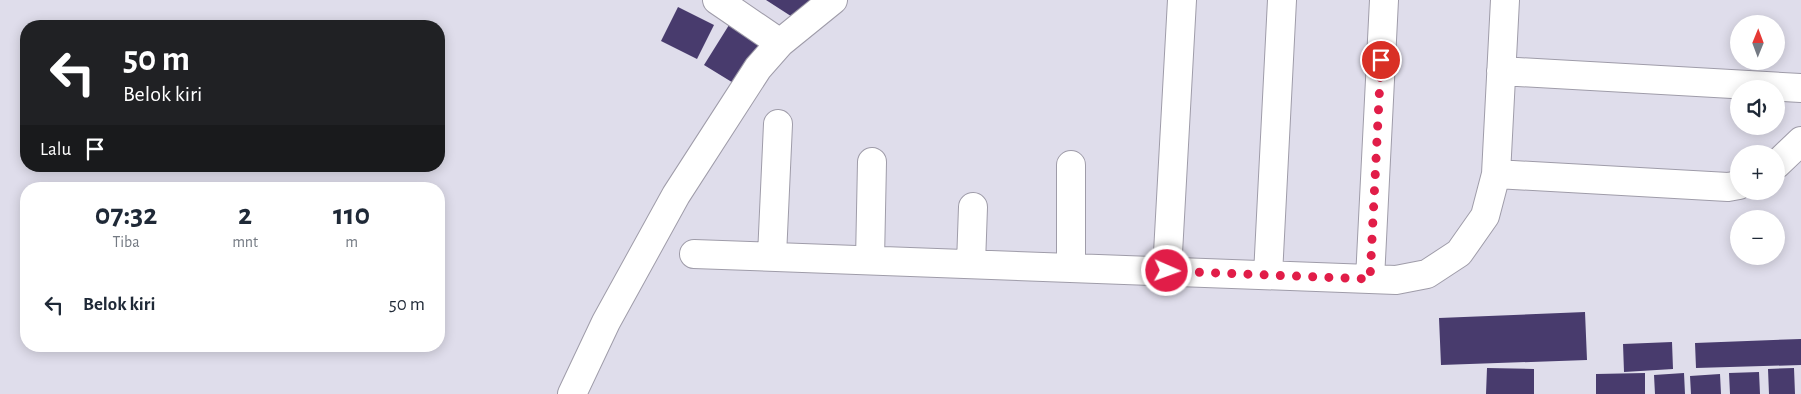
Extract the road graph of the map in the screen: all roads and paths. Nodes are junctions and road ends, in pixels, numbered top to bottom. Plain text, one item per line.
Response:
1 (717, 0) edge
2 (833, 0) edge
3 (1182, 0) edge
4 (1282, 0) edge
5 (1384, 0) edge
6 (1505, 0) edge
7 (780, 43) junction
8 (1501, 71) junction
9 (1801, 88) edge
10 (778, 124) dead end
11 (1801, 141) edge
12 (1785, 156) edge
13 (872, 162) dead end
14 (1071, 165) dead end
15 (1496, 174) junction
16 (1730, 187) edge
17 (973, 207) dead end
18 (694, 254) dead end
19 (772, 256) junction
20 (870, 260) junction
21 (971, 264) junction
22 (1071, 268) junction
23 (1167, 271) junction
24 (1268, 275) junction
25 (1370, 279) junction
26 (572, 394) edge

1 - 7 street
2 - 7 street
3 - 23 street
4 - 24 street
5 - 25 street
6 - 8 street
7 - 26 street
8 - 9 street
8 - 15 street
10 - 19 street
11 - 12 street
13 - 20 street
14 - 22 street
15 - 16 street
15 - 25 street
17 - 21 street
18 - 19 street
19 - 20 street
20 - 21 street
21 - 22 street
22 - 23 street
23 - 24 street
24 - 25 street

